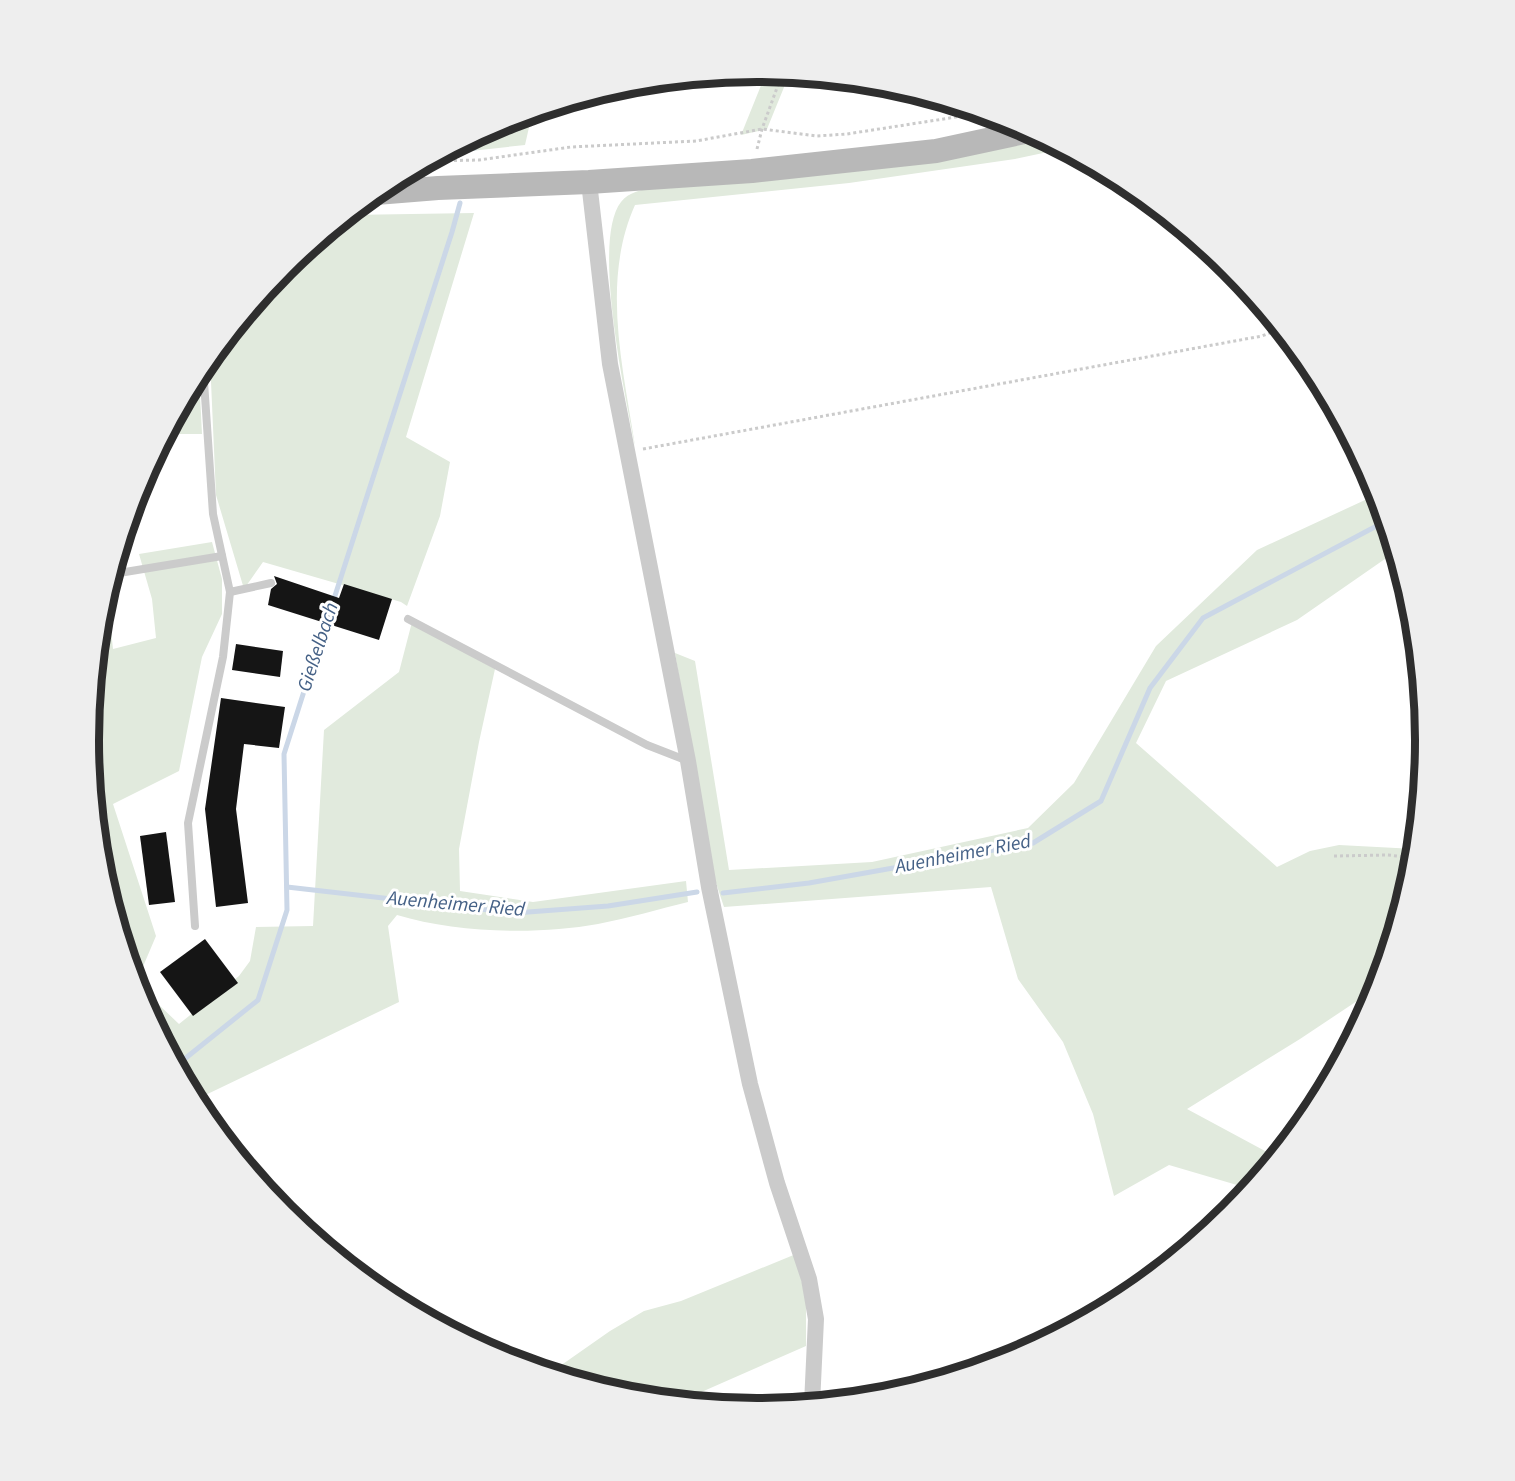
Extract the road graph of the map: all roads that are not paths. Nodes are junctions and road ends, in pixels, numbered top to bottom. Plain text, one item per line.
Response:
1 (1013, 135) edge
2 (589, 182) junction
3 (394, 192) edge
4 (204, 385) edge
5 (222, 555) junction
6 (121, 573) edge
7 (271, 583) dead end
8 (230, 592) junction
9 (408, 619) dead end
10 (688, 761) junction
11 (195, 926) dead end
12 (812, 1396) edge

1 - 2 main road
2 - 3 main road
2 - 10 street
4 - 5 lane
5 - 6 lane
5 - 8 lane
7 - 8 lane
8 - 11 lane
9 - 10 lane
10 - 12 street

